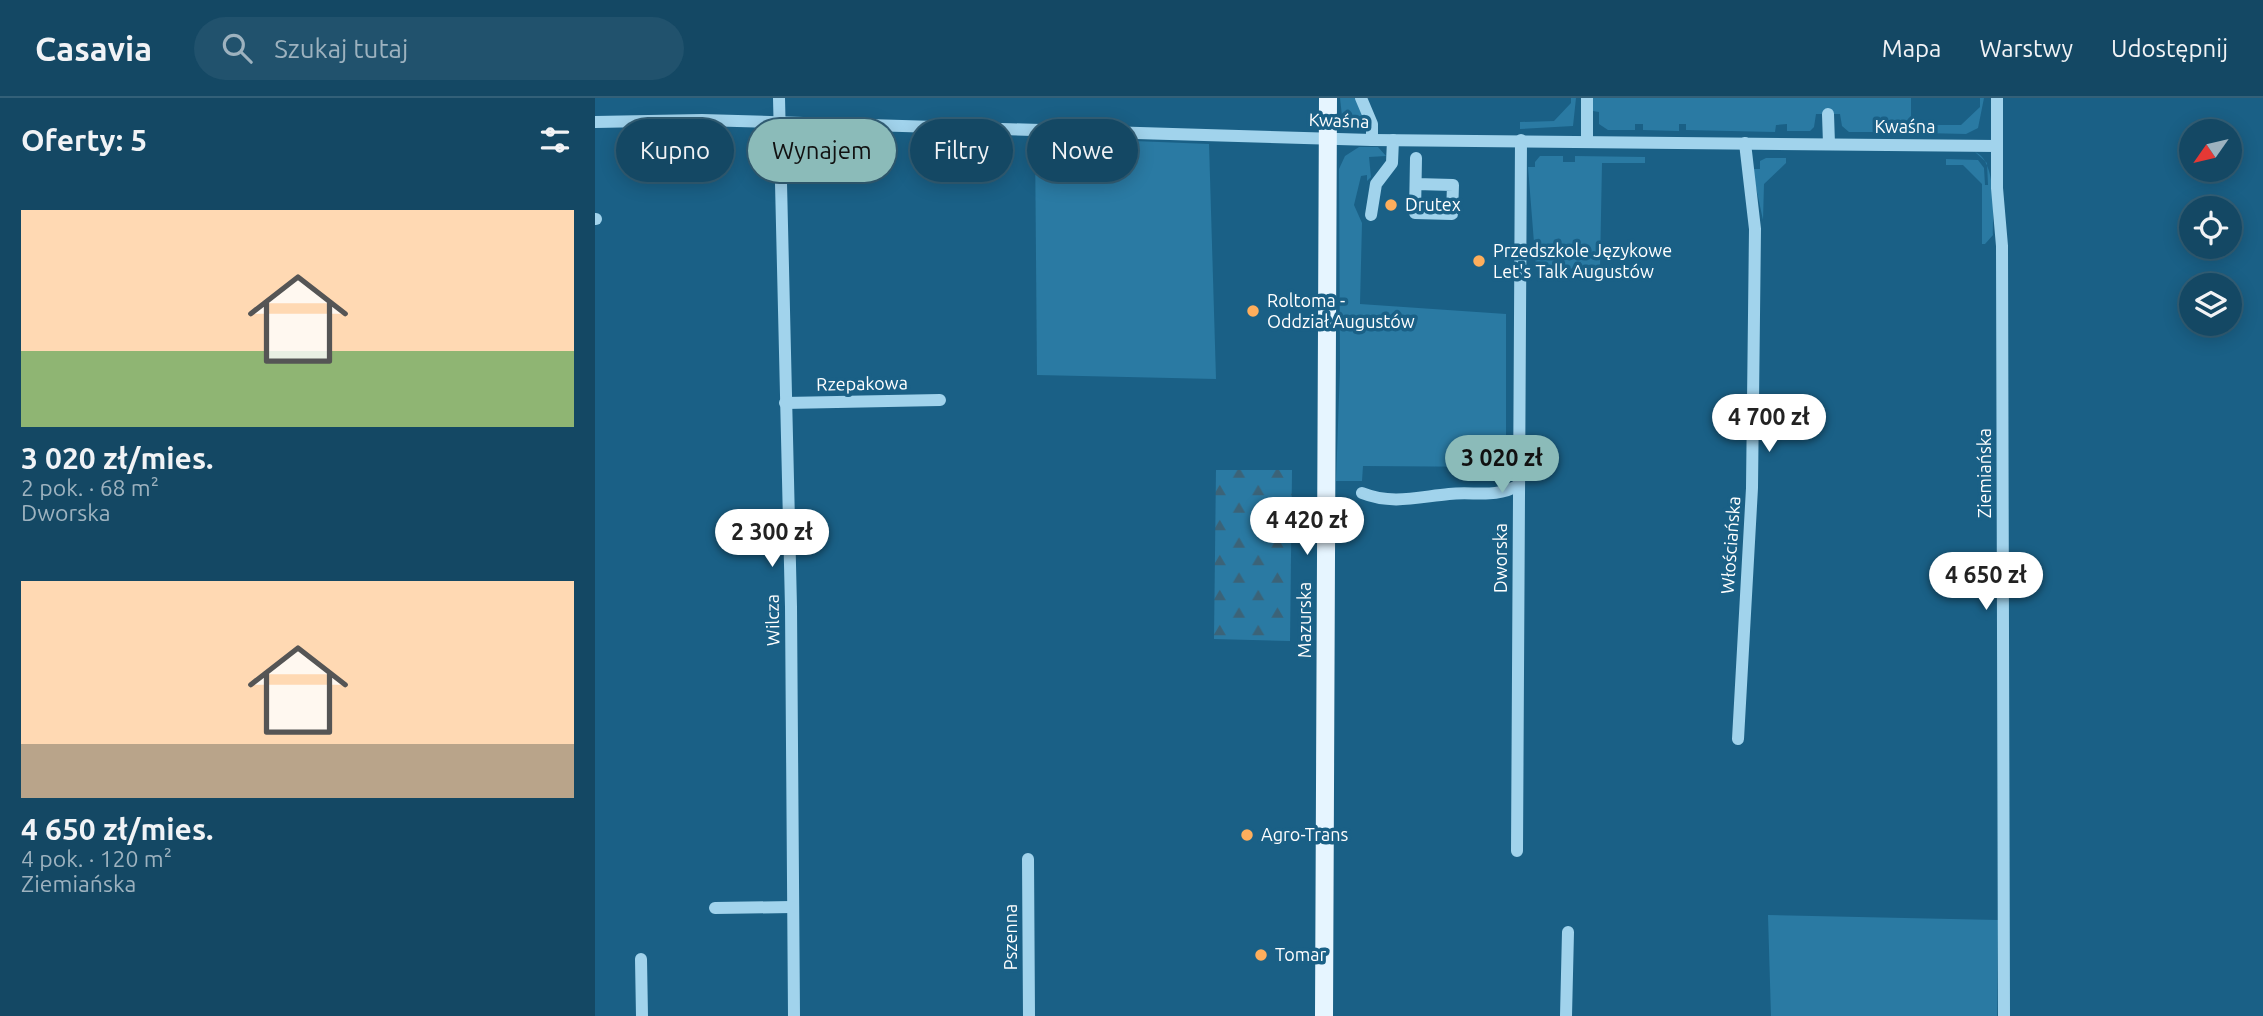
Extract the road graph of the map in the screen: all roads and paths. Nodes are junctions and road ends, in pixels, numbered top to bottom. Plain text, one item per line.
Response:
1 (779, 98) edge
2 (1328, 98) edge
3 (1361, 98) edge
4 (1587, 98) edge
5 (1997, 98) edge
6 (1828, 114) dead end
7 (778, 119) edge
8 (595, 122) edge
9 (748, 122) edge
10 (896, 125) edge
11 (1328, 138) junction
12 (1372, 140) junction
13 (1393, 140) junction
14 (1521, 140) junction
15 (1587, 141) junction
16 (1745, 143) junction
17 (1829, 144) junction
18 (1997, 146) junction
19 (1416, 158) dead end
20 (780, 182) edge
21 (1416, 184) dead end
22 (1370, 215) dead end
23 (940, 400) dead end
24 (785, 402) junction
25 (1519, 485) junction
26 (1362, 493) dead end
27 (1738, 739) dead end
28 (1517, 850) dead end
29 (1028, 859) dead end
30 (792, 907) junction
31 (715, 908) dead end
32 (1568, 932) dead end
33 (641, 959) dead end
34 (642, 1016) edge
35 (794, 1016) edge
36 (1029, 1016) edge
37 (1324, 1016) edge
38 (1566, 1016) edge
39 (2004, 1016) edge

1 - 7 street, Wilcza
2 - 11 main road, Mazurska
3 - 12 street
4 - 15 street
5 - 18 street, Ziemiańska
6 - 17 street
8 - 9 street, Kwaśna
10 - 11 street, Kwaśna
11 - 12 street, Kwaśna
11 - 37 main road, Mazurska
12 - 13 street, Kwaśna
13 - 14 street, Kwaśna
13 - 22 street
14 - 15 street, Kwaśna
14 - 25 street, Dworska
15 - 16 street, Kwaśna
16 - 17 street, Kwaśna
16 - 27 street, Włościańska
17 - 18 street, Kwaśna
18 - 39 street, Ziemiańska
19 - 21 street
20 - 24 street, Wilcza
23 - 24 street, Rzepakowa
24 - 30 street, Wilcza
25 - 26 street
25 - 28 street, Dworska
29 - 36 street, Pszenna
30 - 31 street
30 - 35 street, Wilcza
32 - 38 street
33 - 34 street

